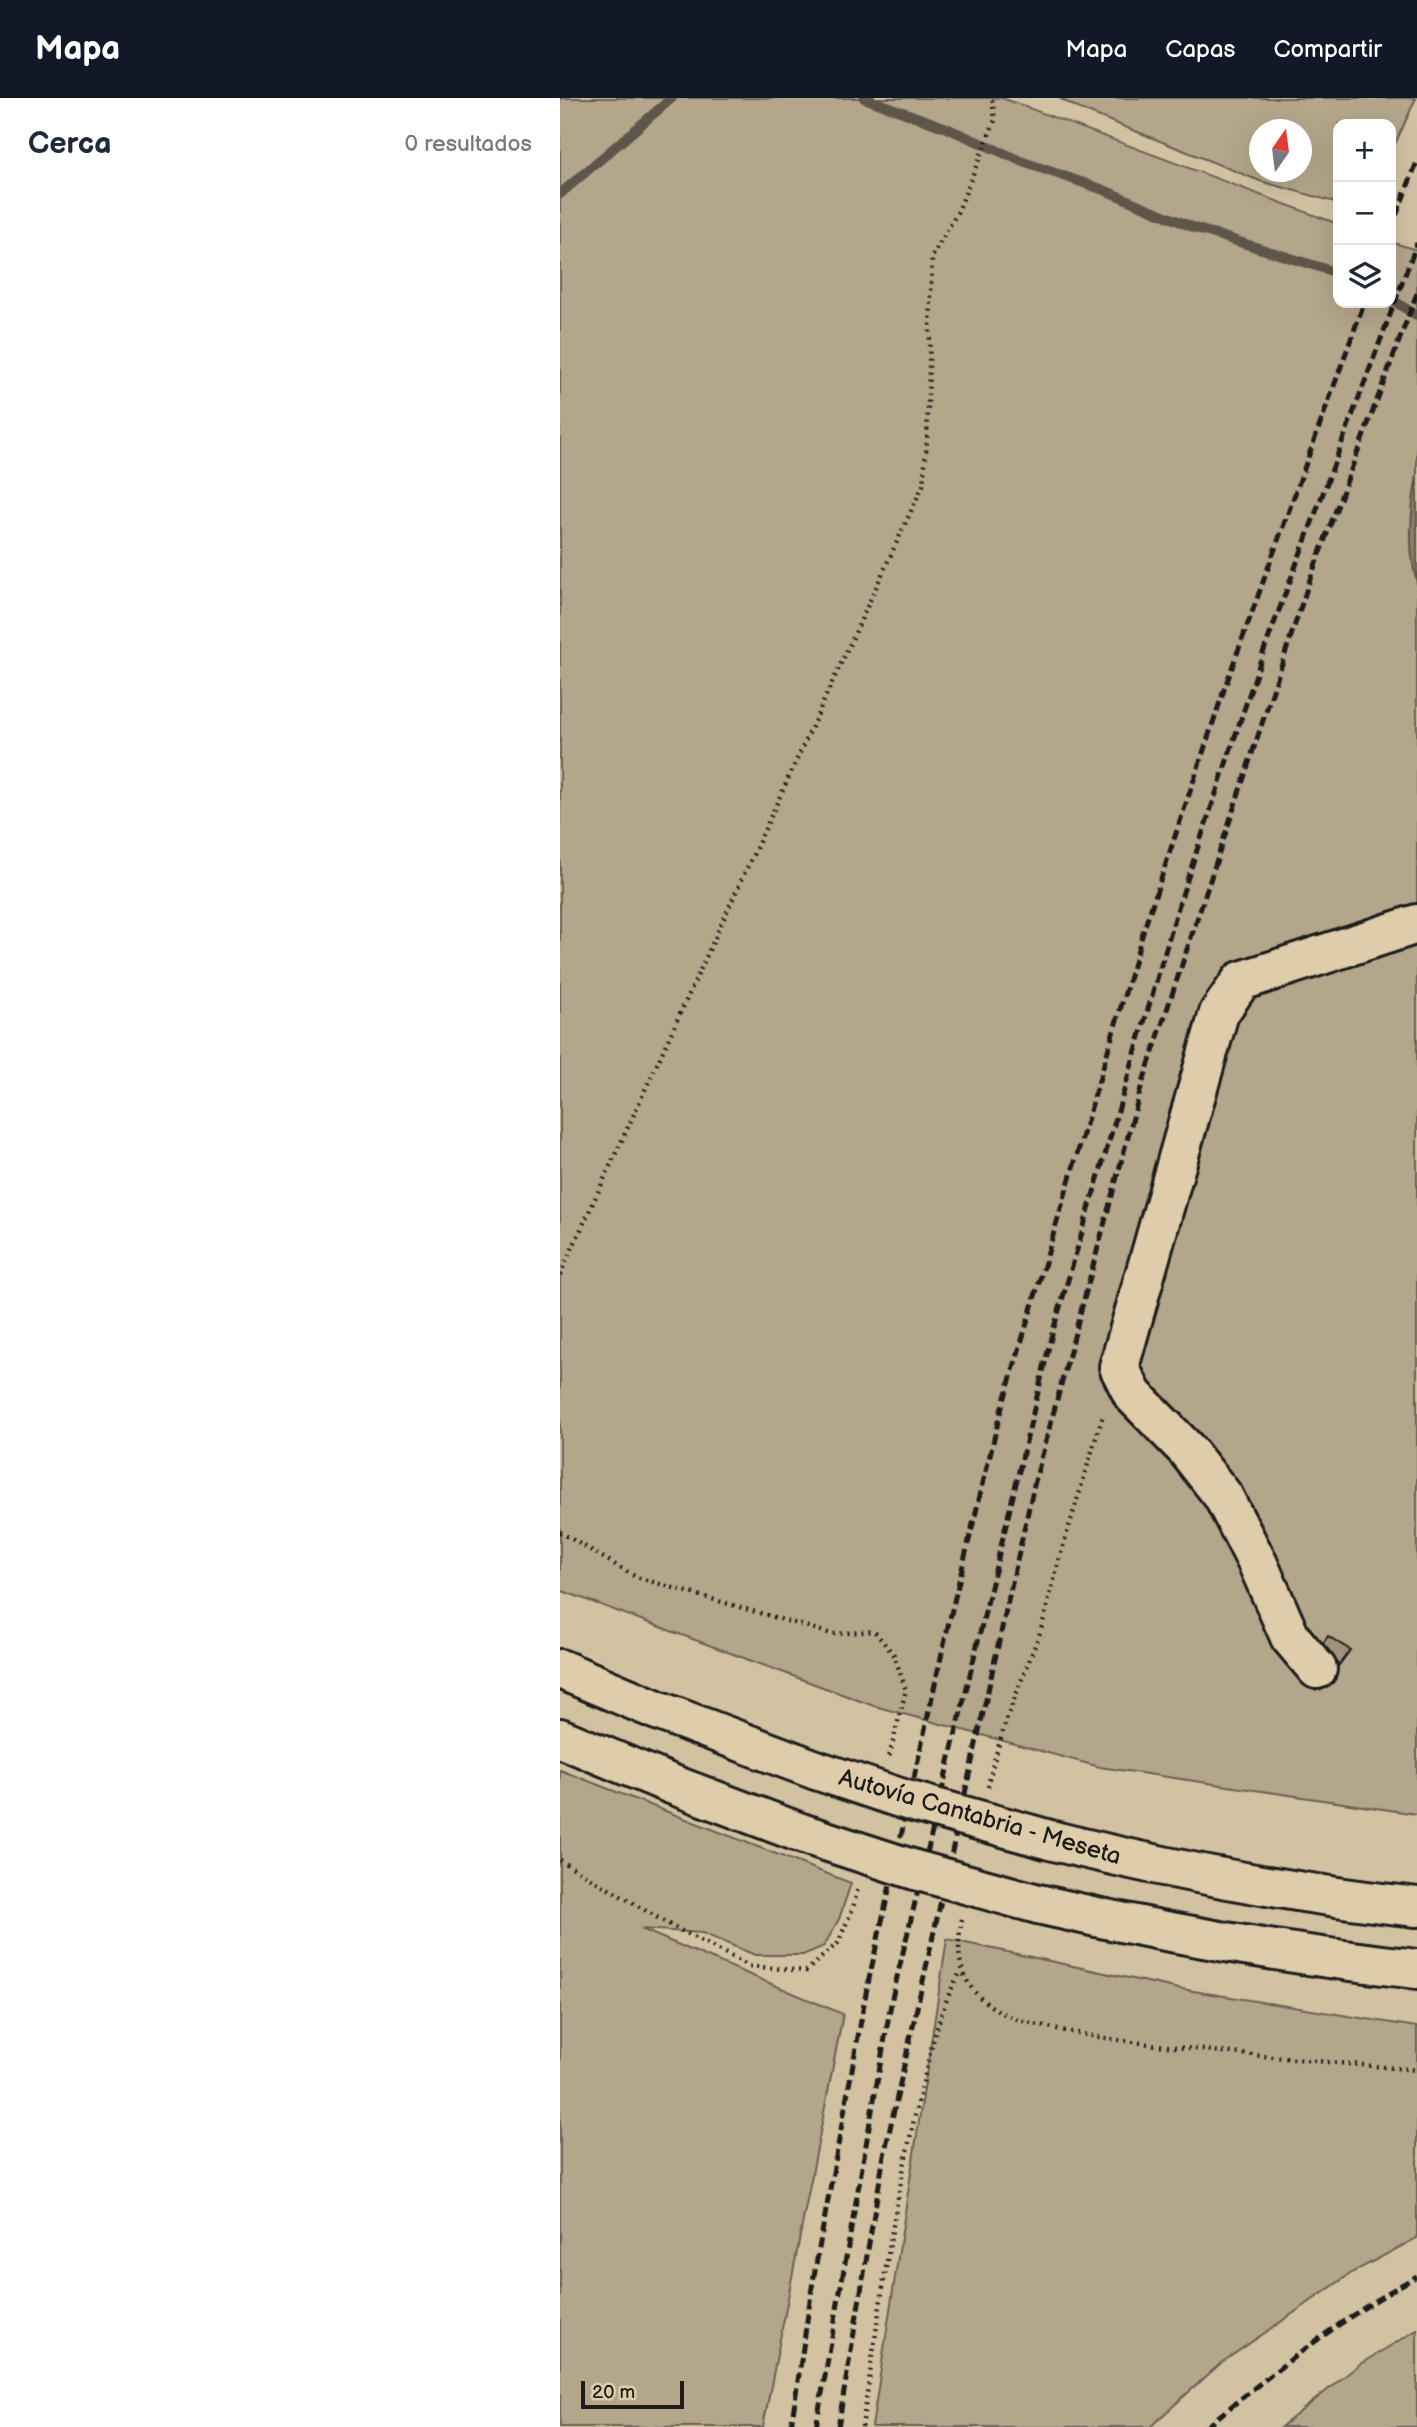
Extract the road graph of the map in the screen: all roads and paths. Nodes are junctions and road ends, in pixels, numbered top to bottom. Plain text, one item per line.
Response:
1 (992, 98) edge
2 (1417, 924) edge
3 (560, 1275) edge
4 (560, 1669) edge
5 (1317, 1669) dead end
6 (560, 1738) edge
7 (1417, 1907) edge
8 (1417, 1969) edge
9 (961, 1971) dead end
10 (862, 2427) edge

1 - 3 path
2 - 5 main road
4 - 7 main road, Autovía Cantabria - Meseta, bridge
6 - 8 main road, bridge
9 - 10 path

